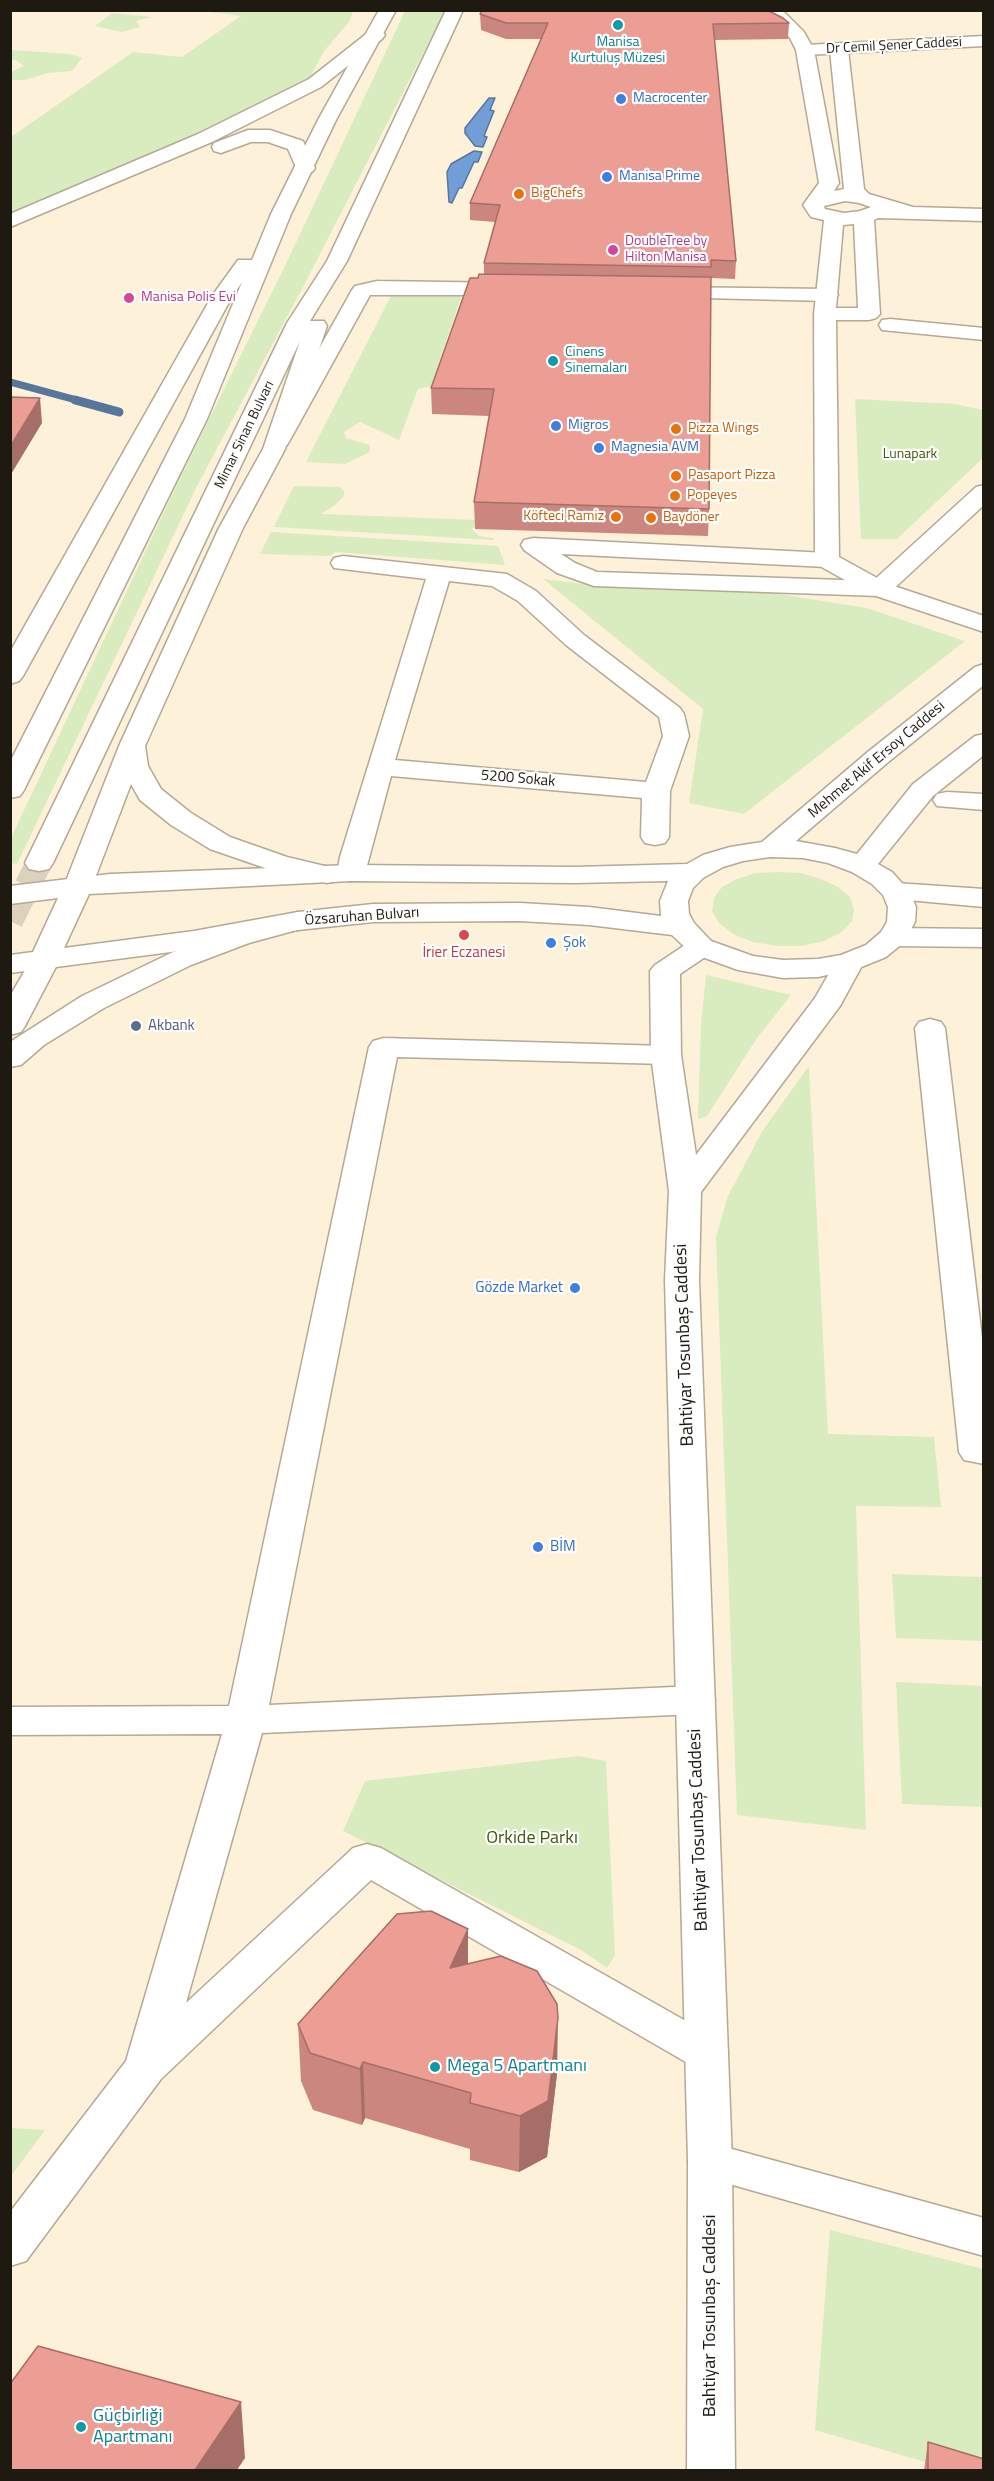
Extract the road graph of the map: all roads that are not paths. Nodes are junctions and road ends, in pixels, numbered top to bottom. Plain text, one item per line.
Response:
1 (388, 10) edge
2 (455, 10) edge
3 (772, 10) edge
4 (376, 35) junction
5 (984, 41) edge
6 (805, 50) junction
7 (839, 50) junction
8 (305, 168) junction
9 (820, 199) junction
10 (869, 207) junction
11 (281, 214) junction
12 (984, 215) edge
13 (834, 218) junction
14 (10, 221) edge
15 (10, 241) edge
16 (337, 261) junction
17 (528, 290) edge
18 (643, 292) edge
19 (826, 305) junction
20 (890, 325) dead end
21 (984, 334) edge
22 (274, 449) junction
23 (984, 492) edge
24 (827, 560) junction
25 (343, 563) dead end
26 (440, 572) junction
27 (879, 589) junction
28 (984, 625) edge
29 (984, 672) edge
30 (10, 676) edge
31 (984, 742) edge
32 (132, 746) junction
33 (380, 767) junction
34 (10, 790) edge
35 (656, 791) junction
36 (947, 800) dead end
37 (984, 802) edge
38 (654, 837) dead end
39 (770, 849) junction
40 (39, 863) tunnel mouth
41 (862, 866) junction
42 (693, 872) junction
43 (339, 874) junction
44 (78, 886) junction
45 (896, 892) junction
46 (10, 895) edge
47 (984, 898) edge
48 (298, 921) junction
49 (893, 936) junction
50 (691, 937) junction
51 (984, 938) edge
52 (44, 961) junction
53 (849, 962) junction
54 (10, 964) edge
55 (13, 1013) edge
56 (930, 1028) dead end
57 (666, 1055) junction
58 (10, 1058) edge
59 (686, 1191) junction
60 (984, 1452) edge
61 (696, 1700) junction
62 (246, 1720) junction
63 (10, 1721) edge
64 (706, 2053) junction
65 (146, 2067) junction
66 (710, 2161) junction
67 (984, 2238) edge
68 (10, 2247) edge
69 (711, 2470) edge

1 - 4 main road
2 - 16 main road, Mimar Sinan Bulvarı
3 - 6 main road
4 - 8 main road
4 - 14 main road
5 - 7 main road, Dr Cemil Şener Caddesi
6 - 7 main road, Dr Cemil Şener Caddesi
6 - 9 main road
7 - 10 main road
8 - 11 main road
8 - 15 main road
9 - 10 main road
9 - 13 main road
10 - 12 main road
10 - 13 main road
10 - 19 main road
11 - 30 main road
11 - 34 main road
13 - 19 main road
16 - 22 main road
16 - 40 main road, Mimar Sinan Bulvarı
17 - 22 main road
18 - 19 main road
19 - 24 main road
20 - 21 main road
22 - 32 main road
23 - 27 main road
24 - 27 main road
24 - 27 main road
25 - 26 main road
26 - 33 main road
26 - 35 main road
27 - 28 main road
29 - 39 main road, Mehmet Akif Ersoy Caddesi
31 - 41 main road
32 - 43 main road
32 - 44 main road
33 - 35 main road, 5200 Sokak
33 - 43 main road
35 - 38 main road
36 - 37 main road
39 - 41 main road
39 - 42 main road
41 - 45 main road
42 - 43 main road
42 - 50 main road
43 - 44 main road
44 - 46 main road
44 - 52 main road
45 - 47 main road
45 - 49 main road
48 - 50 main road, Özsaruhan Bulvarı
48 - 52 main road, Özsaruhan Bulvarı
48 - 58 main road
49 - 51 main road
49 - 53 main road, Özsaruhan Bulvarı
50 - 53 main road, Özsaruhan Bulvarı
50 - 57 main road, Bahtiyar Tosunbaş Caddesi
52 - 54 main road, Özsaruhan Bulvarı
52 - 55 main road
53 - 59 main road
56 - 60 main road
57 - 59 main road, Bahtiyar Tosunbaş Caddesi
57 - 62 main road
59 - 61 main road, Bahtiyar Tosunbaş Caddesi
61 - 62 main road
61 - 64 main road, Bahtiyar Tosunbaş Caddesi
62 - 63 main road
62 - 65 main road
64 - 65 main road
64 - 66 main road, Bahtiyar Tosunbaş Caddesi
65 - 68 main road
66 - 67 main road
66 - 69 main road, Bahtiyar Tosunbaş Caddesi

